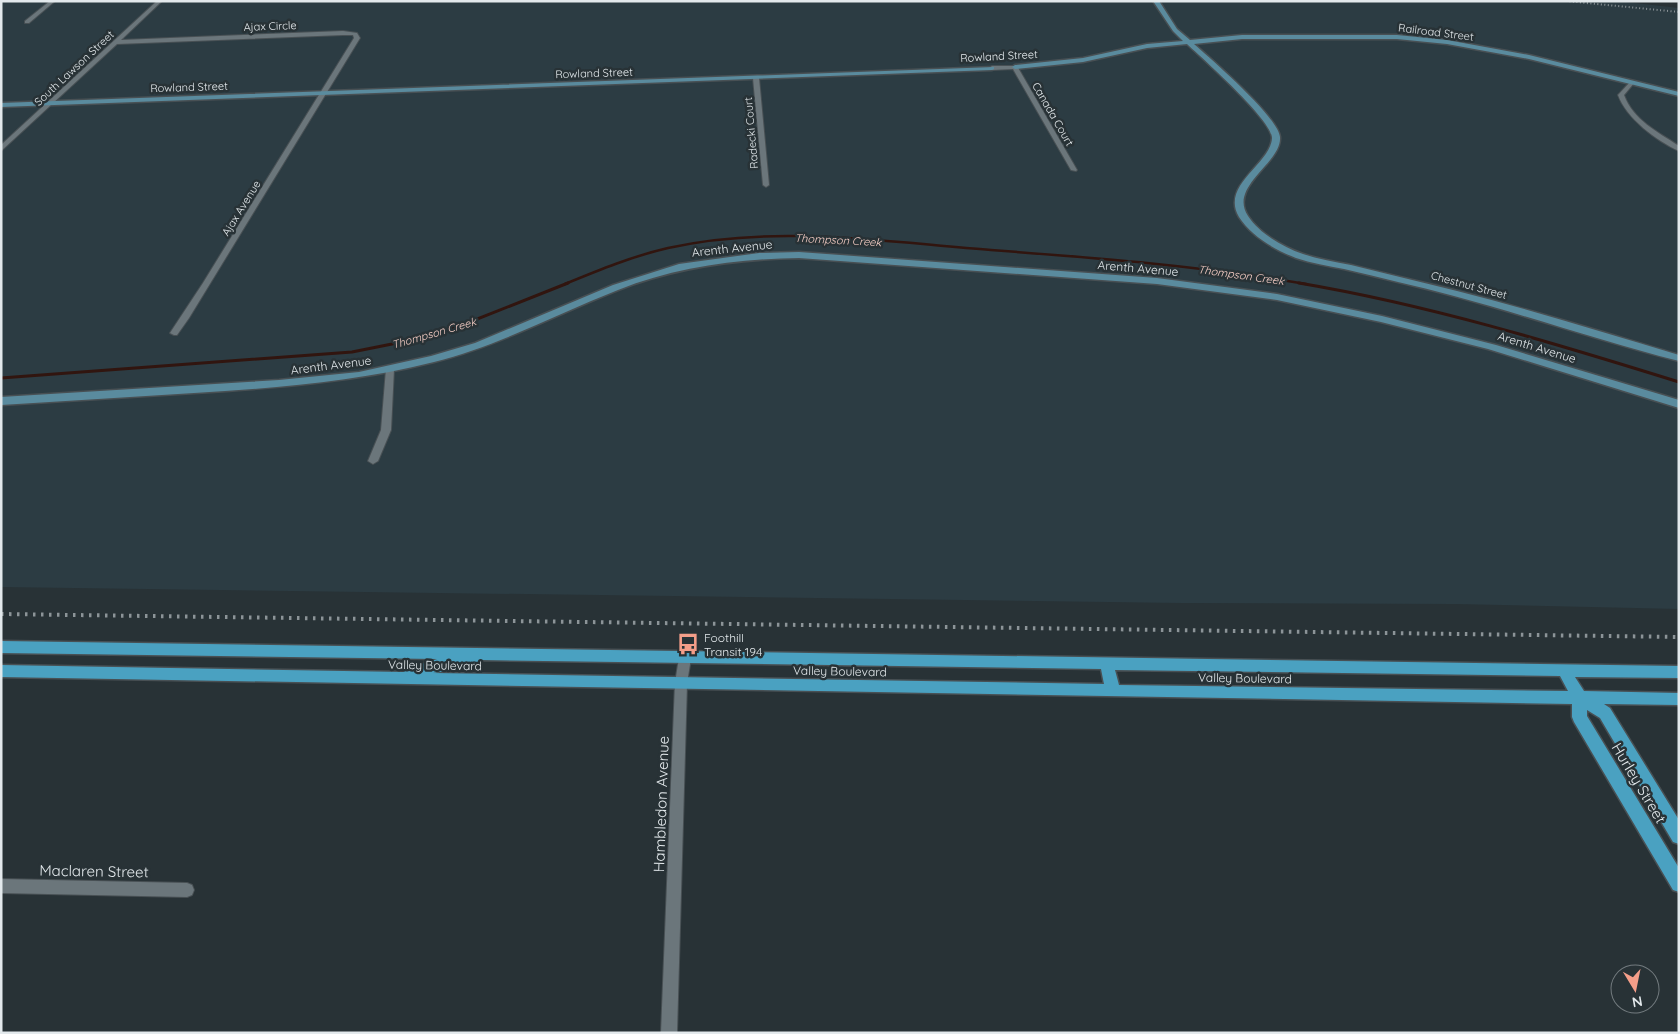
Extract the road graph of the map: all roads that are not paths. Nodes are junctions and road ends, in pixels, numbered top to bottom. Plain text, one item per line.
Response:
1 (53, 1) edge
2 (160, 1) edge
3 (1156, 1) edge
4 (27, 22) dead end
5 (116, 42) junction
6 (1186, 42) junction
7 (1015, 67) junction
8 (992, 68) joint
9 (756, 78) junction
10 (1631, 83) junction
11 (324, 93) junction
12 (1679, 94) edge
13 (50, 104) junction
14 (1, 105) edge
15 (1, 149) edge
16 (1679, 149) edge
17 (1074, 170) dead end
18 (766, 185) dead end
19 (174, 333) dead end
20 (1679, 358) edge
21 (390, 369) junction
22 (1, 401) edge
23 (1679, 404) edge
24 (373, 460) dead end
25 (1, 646) edge
26 (514, 655) junction
27 (685, 658) junction
28 (1107, 665) junction
29 (1, 671) edge
30 (1564, 671) junction
31 (1679, 672) edge
32 (404, 679) junction
33 (681, 684) junction
34 (1112, 691) junction
35 (1580, 698) junction
36 (1679, 699) edge
37 (1679, 836) edge
38 (1679, 884) edge
39 (1, 886) edge
40 (187, 890) dead end
41 (670, 1033) edge

1 - 4 street
2 - 5 street, South Lawson Street
3 - 6 street
5 - 11 street, Ajax Circle
5 - 13 street, South Lawson Street
6 - 7 street, Rowland Street
6 - 10 street, Railroad Street
6 - 20 street, Chestnut Street
7 - 8 street, Rowland Street
7 - 17 street, Canada Court
8 - 9 street, Rowland Street
9 - 11 street, Rowland Street
9 - 18 street, Radecki Court
10 - 12 street, Railroad Street
10 - 16 street
11 - 13 street, Rowland Street
11 - 19 street, Ajax Avenue
13 - 14 street, Rowland Street
13 - 15 street, South Lawson Street
21 - 22 street, Arenth Avenue
21 - 23 street, Arenth Avenue
21 - 24 street
25 - 26 main road, Valley Boulevard
26 - 27 main road, Valley Boulevard
26 - 32 main road
27 - 28 main road, Valley Boulevard
27 - 33 street, Hambledon Avenue
28 - 30 main road, Valley Boulevard
28 - 34 main road
29 - 32 main road, Valley Boulevard
30 - 31 main road, Valley Boulevard
30 - 35 main road, Hurley Street
32 - 33 main road, Valley Boulevard
33 - 34 main road, Valley Boulevard
33 - 41 street, Hambledon Avenue
34 - 35 main road, Valley Boulevard
35 - 36 main road, Valley Boulevard
35 - 37 main road, Hurley Street
35 - 38 main road, Hurley Street
39 - 40 street, Maclaren Street

